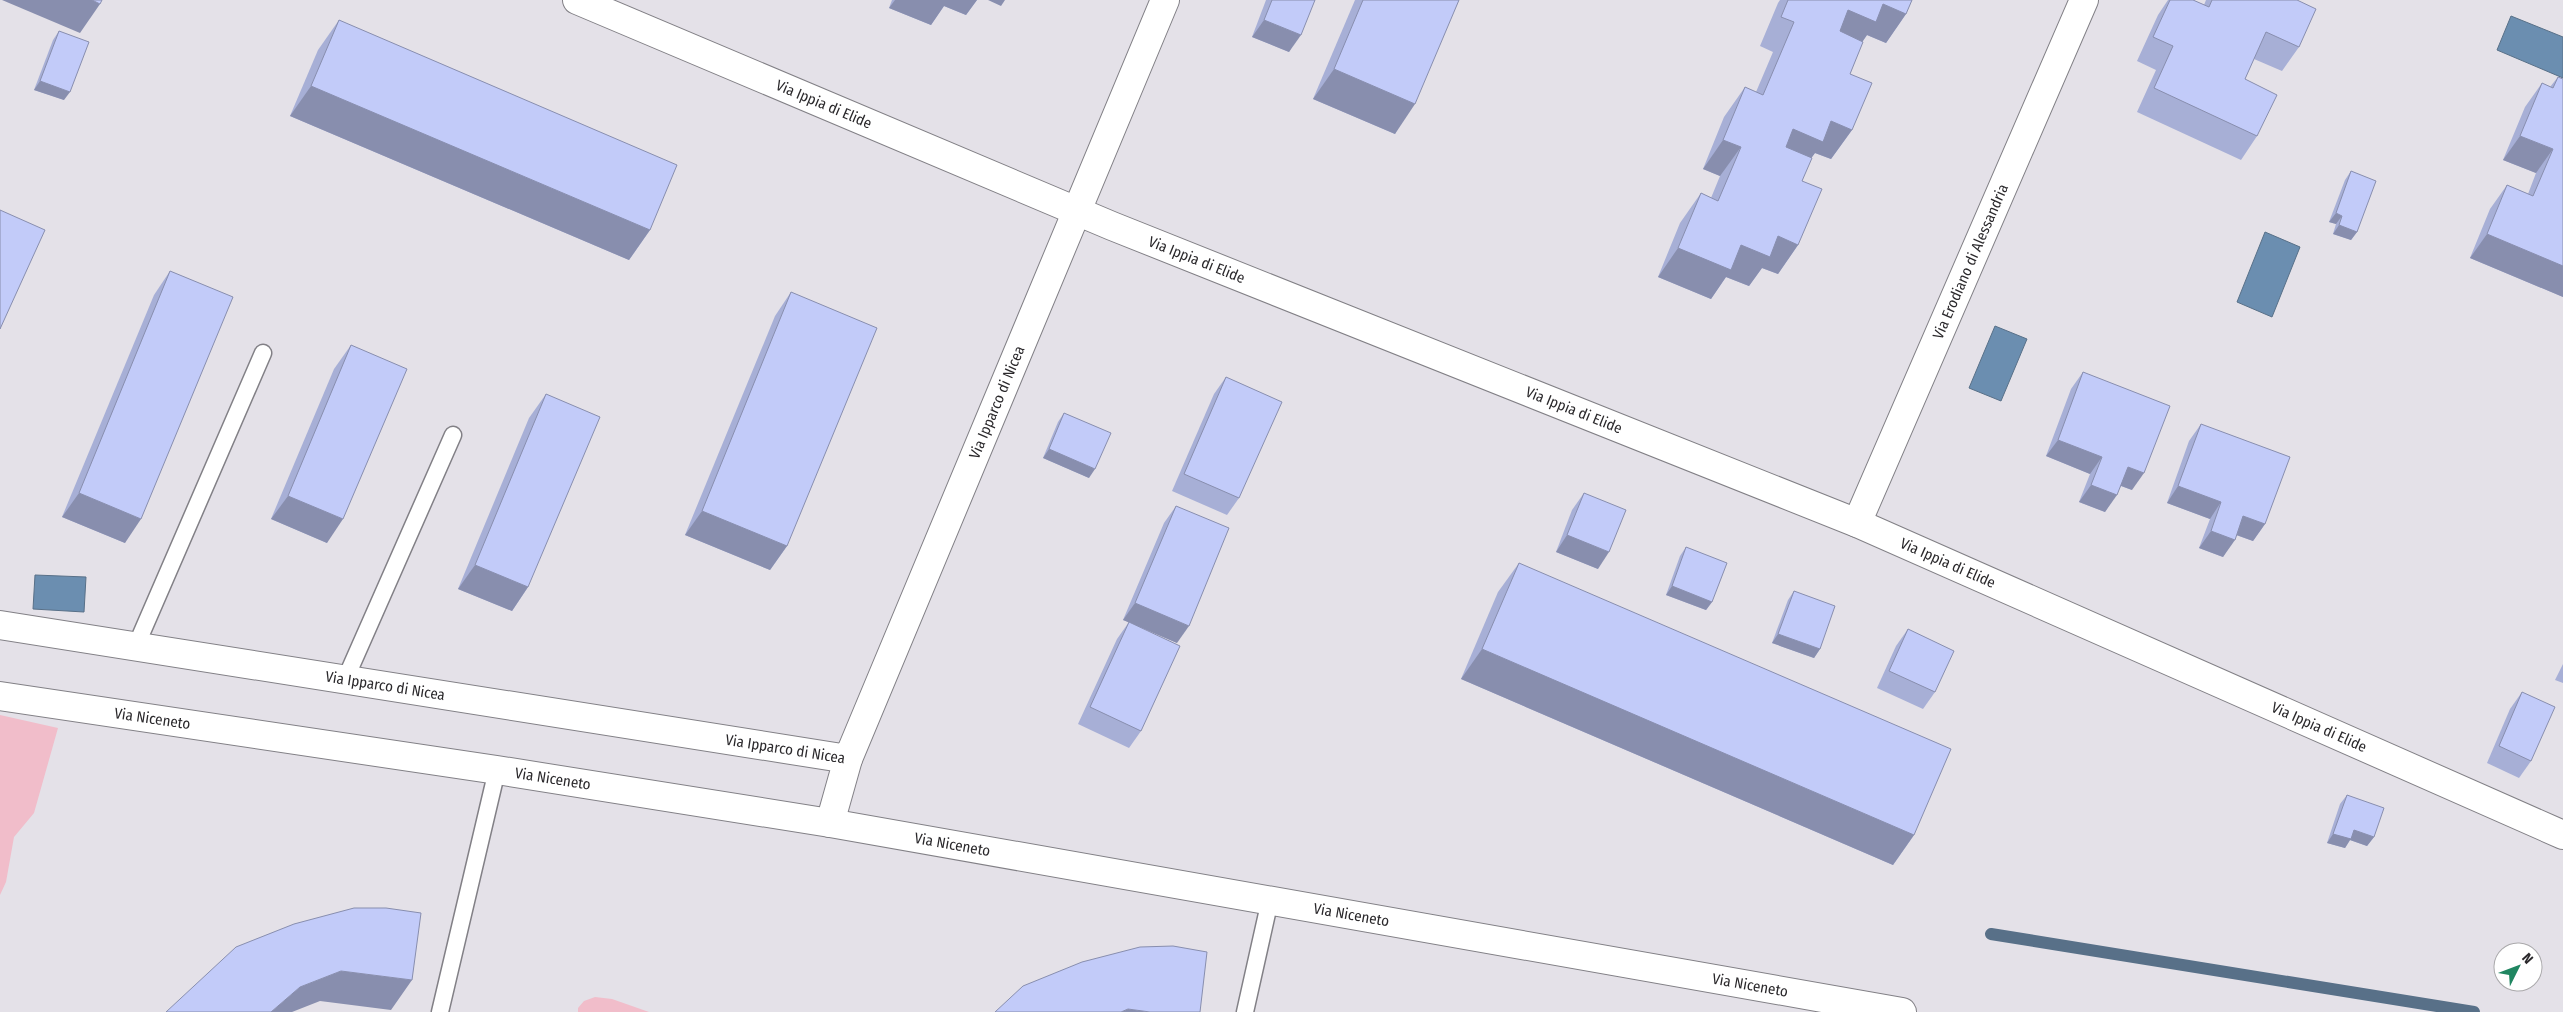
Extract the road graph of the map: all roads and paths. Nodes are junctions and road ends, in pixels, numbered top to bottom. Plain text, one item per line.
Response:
1 (578, 0) edge
2 (1165, 0) edge
3 (2084, 0) edge
4 (1076, 211) junction
5 (263, 352) dead end
6 (453, 436) dead end
7 (1857, 523) junction
8 (0, 624) edge
9 (136, 646) junction
10 (345, 680) junction
11 (0, 696) edge
12 (848, 759) junction
13 (497, 770) junction
14 (830, 823) junction
15 (2563, 835) edge
16 (1270, 900) junction
17 (440, 1012) edge
18 (1244, 1012) edge
19 (1902, 1012) edge

1 - 4 street, Via Ippia di Elide
2 - 4 street, Via Ipparco di Nicea
3 - 7 street, Via Erodiano di Alessandria
4 - 7 street, Via Ippia di Elide
4 - 12 street, Via Ipparco di Nicea
5 - 9 lane
6 - 10 lane
7 - 15 street, Via Ippia di Elide
8 - 9 street, Via Ipparco di Nicea
9 - 10 street, Via Ipparco di Nicea
10 - 12 street, Via Ipparco di Nicea
11 - 13 street, Via Niceneto
12 - 14 street
13 - 14 street, Via Niceneto
13 - 17 lane
14 - 16 street, Via Niceneto
16 - 18 lane
16 - 19 street, Via Niceneto

